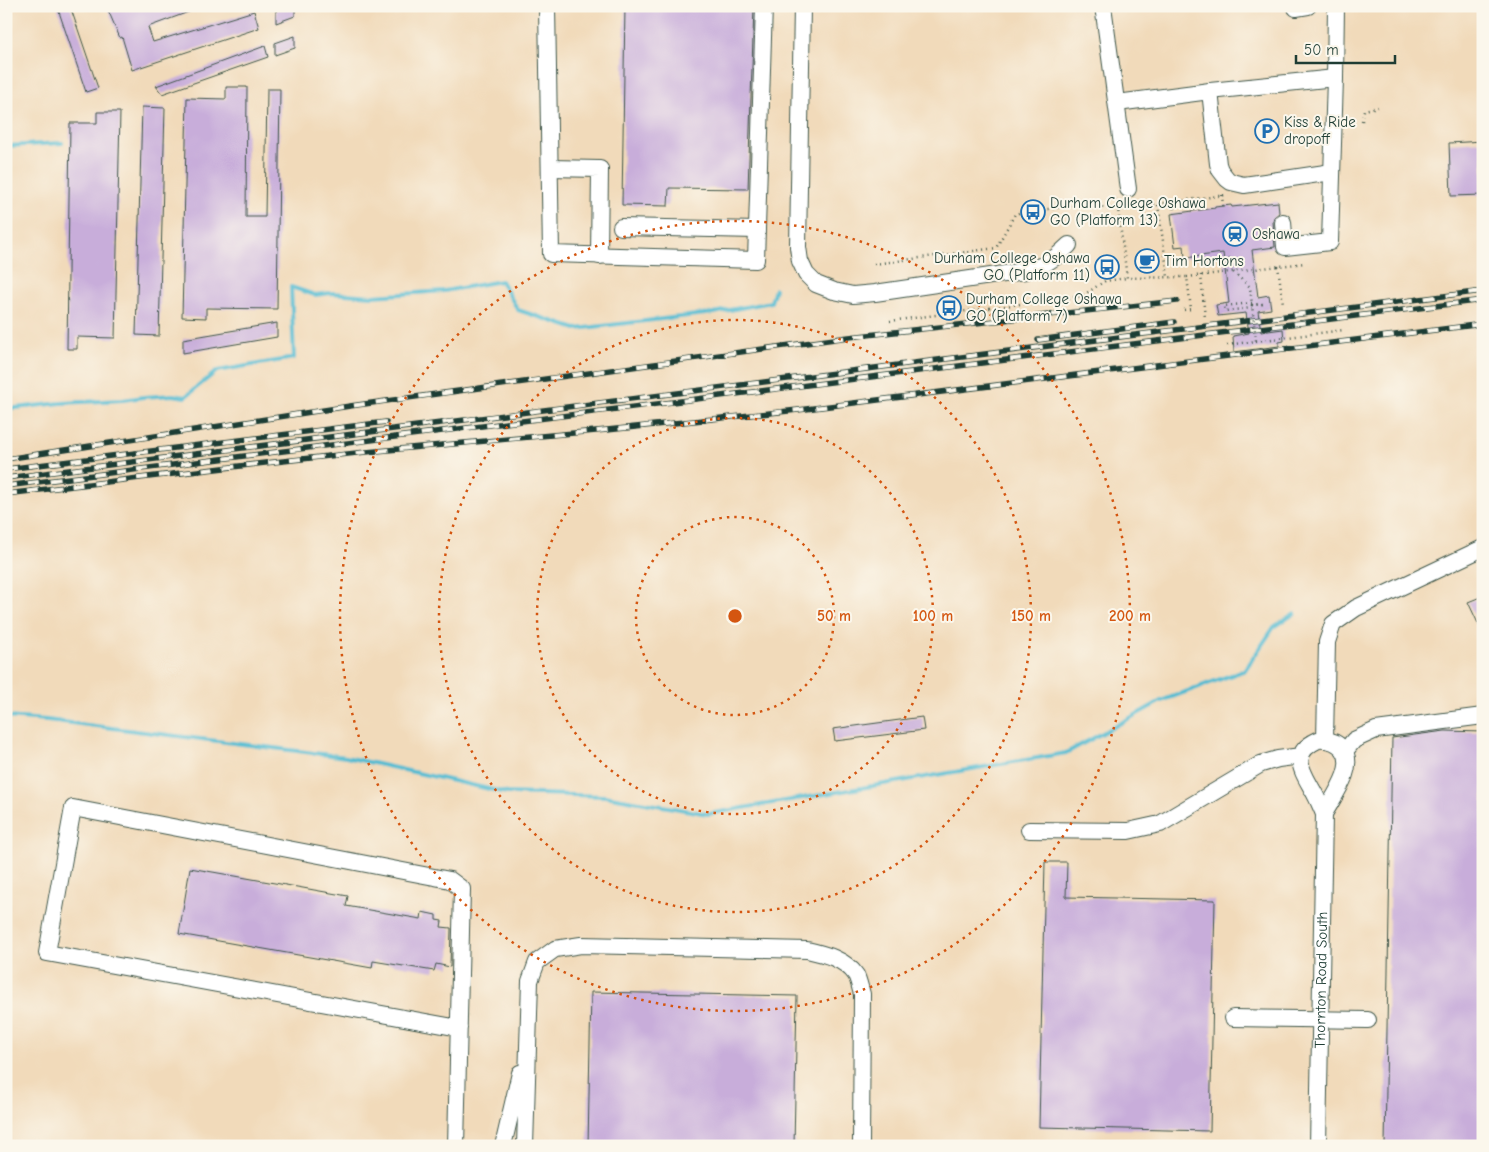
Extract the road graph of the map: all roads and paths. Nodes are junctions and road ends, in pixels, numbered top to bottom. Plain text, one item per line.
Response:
1 (547, 6) edge
2 (764, 6) edge
3 (802, 6) edge
4 (1103, 6) edge
5 (1336, 6) edge
6 (1335, 78) junction
7 (1210, 91) junction
8 (1116, 103) junction
9 (1378, 107) dead end
10 (1362, 121) dead end
11 (550, 168) junction
12 (1332, 172) junction
13 (1128, 189) dead end
14 (1222, 196) dead end
15 (1173, 203) dead end
16 (1224, 206) dead end
17 (1118, 209) junction
18 (1174, 214) dead end
19 (1283, 222) dead end
20 (621, 227) dead end
21 (757, 230) junction
22 (1069, 245) dead end
23 (599, 256) junction
24 (1230, 258) dead end
25 (1305, 262) dead end
26 (874, 264) dead end
27 (1278, 266) junction
28 (1232, 271) junction
29 (1201, 275) junction
30 (1168, 277) junction
31 (1187, 277) junction
32 (1127, 278) junction
33 (1263, 304) dead end
34 (1283, 304) dead end
35 (1252, 305) junction
36 (1184, 310) dead end
37 (1205, 318) dead end
38 (890, 321) dead end
39 (1344, 330) dead end
40 (1256, 341) junction
41 (1226, 345) dead end
42 (1483, 548) edge
43 (1483, 716) edge
44 (1325, 740) junction
45 (1345, 751) junction
46 (1301, 756) junction
47 (1324, 814) junction
48 (1029, 830) dead end
49 (1234, 1018) dead end
50 (1320, 1019) junction
51 (1368, 1020) dead end
52 (459, 1028) junction
53 (528, 1041) junction
54 (456, 1146) edge
55 (502, 1146) edge
56 (525, 1146) edge
57 (861, 1146) edge
58 (1318, 1146) edge

1 - 11 street
2 - 21 street
3 - 22 street
4 - 8 street
5 - 6 street
6 - 7 street
6 - 12 street
7 - 8 street
7 - 12 street
8 - 13 street
9 - 10 path
11 - 23 street
11 - 23 street
12 - 19 street
14 - 16 path
15 - 18 path
17 - 26 path
17 - 30 path
17 - 32 path
20 - 21 street
21 - 23 street
24 - 28 path
25 - 27 path
27 - 28 path
27 - 34 path
28 - 29 path
28 - 35 path
29 - 31 path
29 - 37 path
30 - 31 path
30 - 32 path
31 - 36 path
32 - 38 path
33 - 35 path
35 - 35 path
35 - 40 path, bridge
39 - 40 path
40 - 41 path, bridge
42 - 44 street
43 - 45 street
44 - 45 street
44 - 46 street
45 - 47 street, Thornton Road South
46 - 47 street, Thornton Road South
46 - 48 street
47 - 50 street, Thornton Road South
49 - 50 street
50 - 51 street
50 - 58 street, Thornton Road South
52 - 52 street
52 - 54 street
53 - 55 street
53 - 56 street
53 - 57 street

